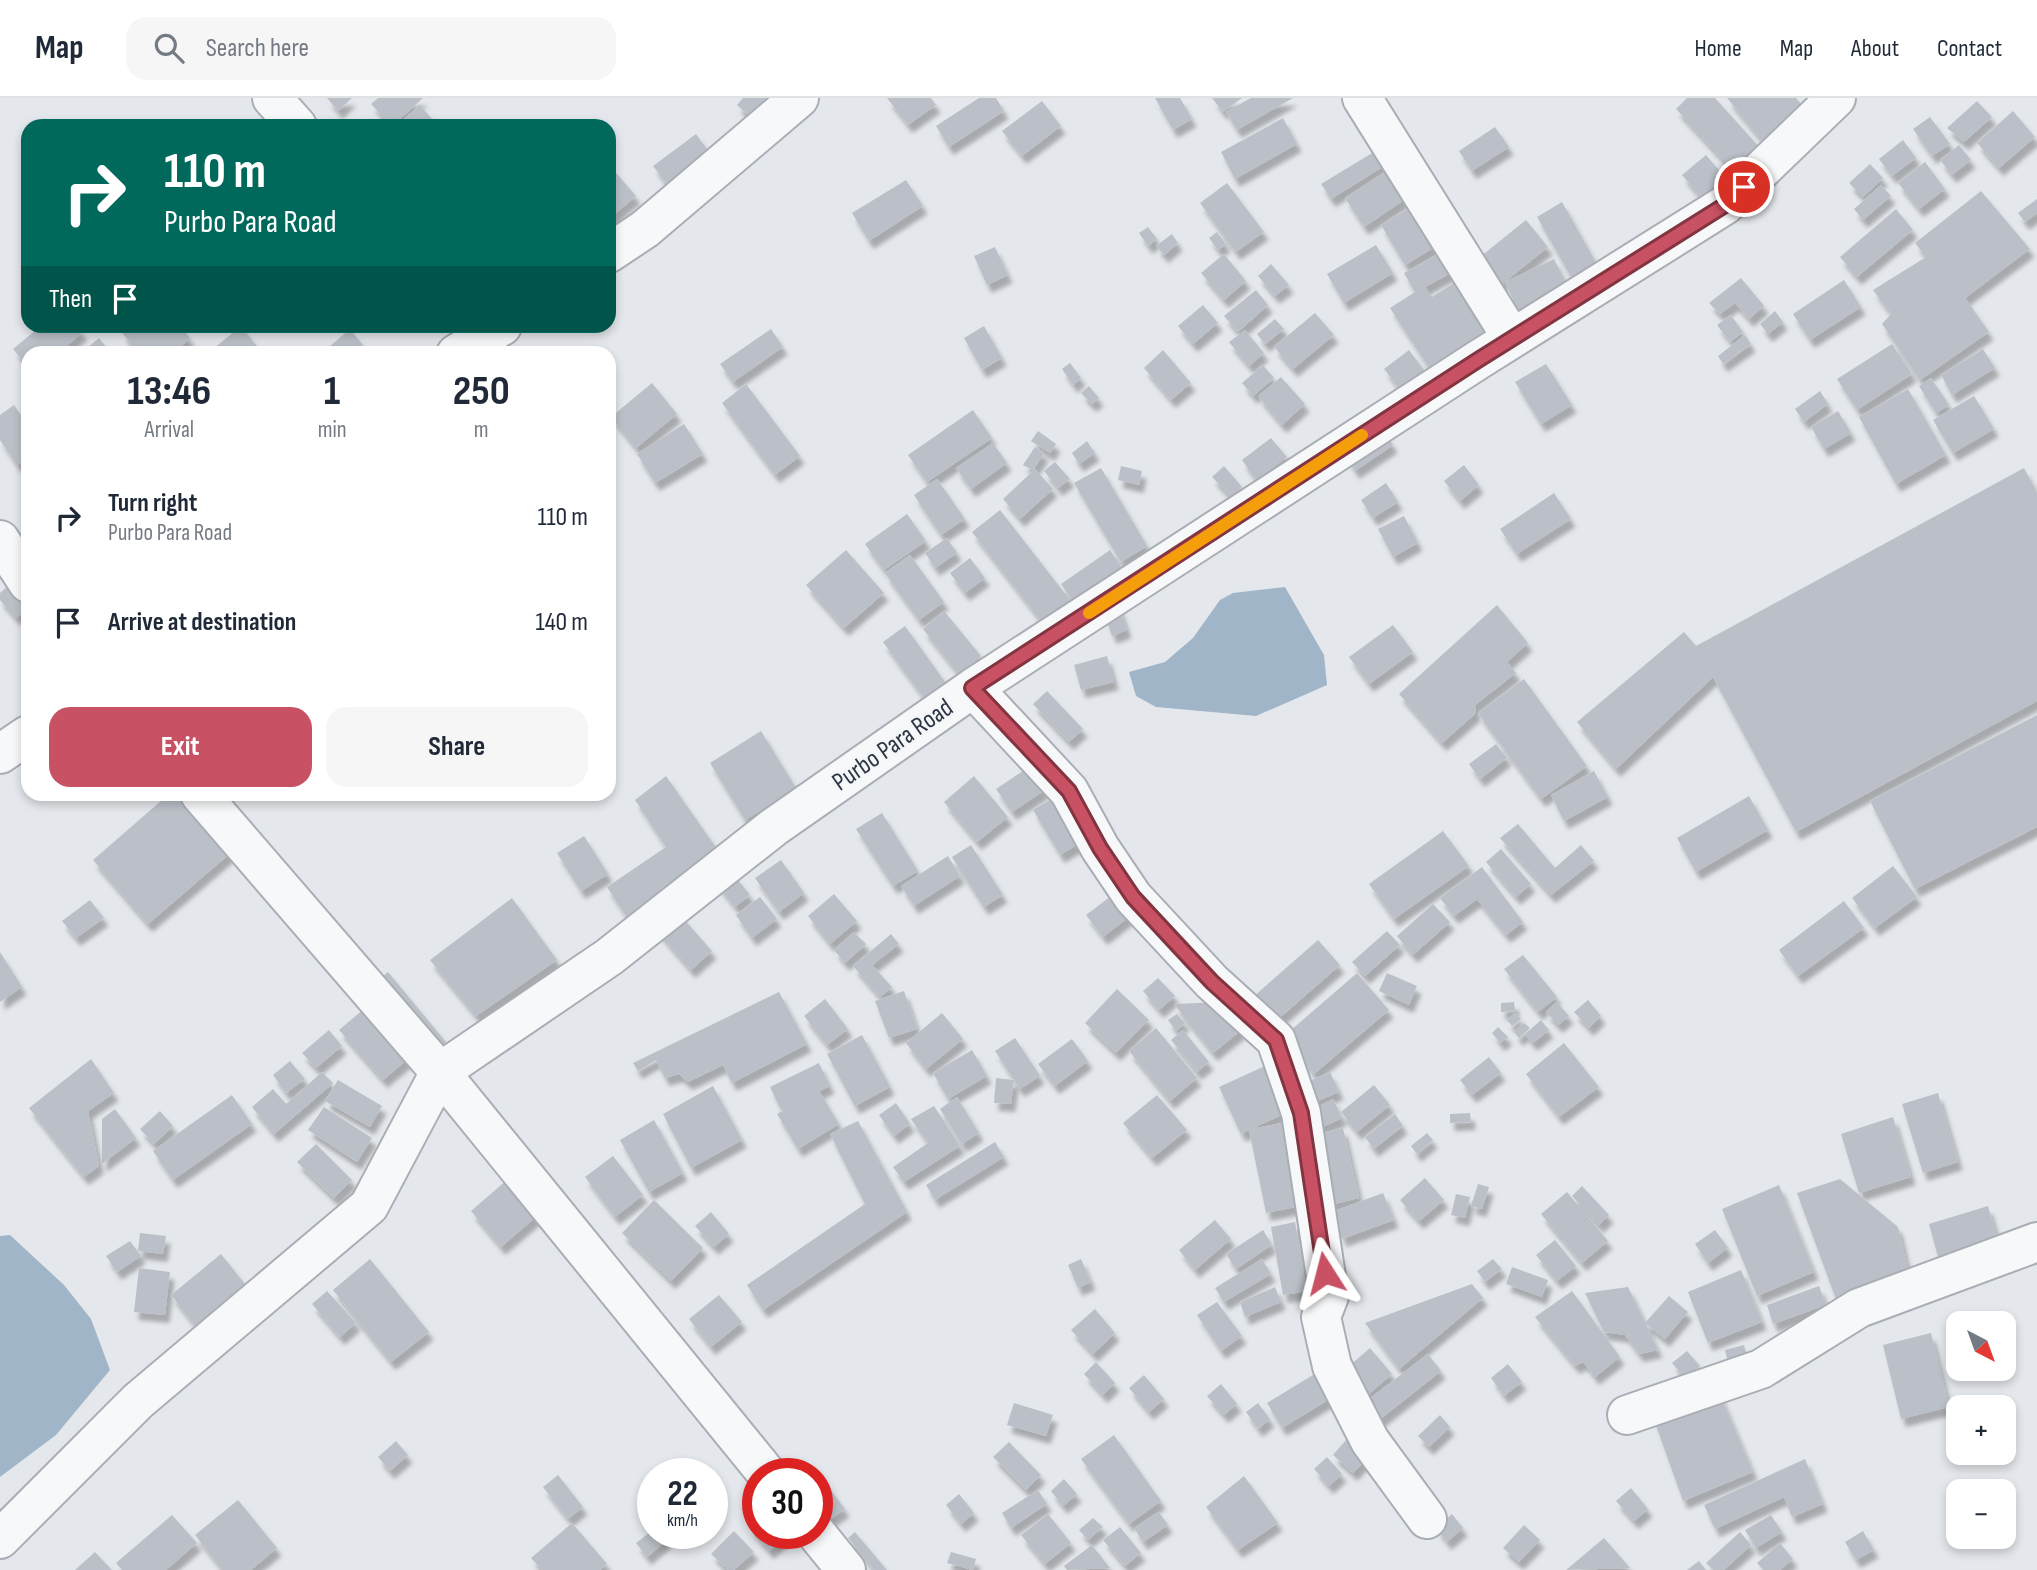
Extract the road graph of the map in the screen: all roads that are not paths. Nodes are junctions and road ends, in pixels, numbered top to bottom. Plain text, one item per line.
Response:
1 (272, 98) edge
2 (799, 98) edge
3 (1362, 98) edge
4 (1836, 98) edge
5 (291, 119) edge
6 (616, 248) edge
7 (1512, 338) junction
8 (0, 540) edge
9 (21, 572) edge
10 (972, 688) junction
11 (21, 740) edge
12 (0, 754) edge
13 (206, 801) edge
14 (440, 1072) junction
15 (2037, 1242) edge
16 (1627, 1415) dead end
17 (754, 1458) edge
18 (1427, 1519) dead end
19 (0, 1539) edge
20 (829, 1549) edge
21 (846, 1570) edge

1 - 5 street
2 - 6 street
3 - 7 street
4 - 7 street, Purbo Para Road
7 - 10 street, Purbo Para Road
8 - 9 street
10 - 14 street, Purbo Para Road
10 - 18 street
11 - 12 street
13 - 14 street
14 - 17 street
14 - 19 street
15 - 16 street
20 - 21 street

